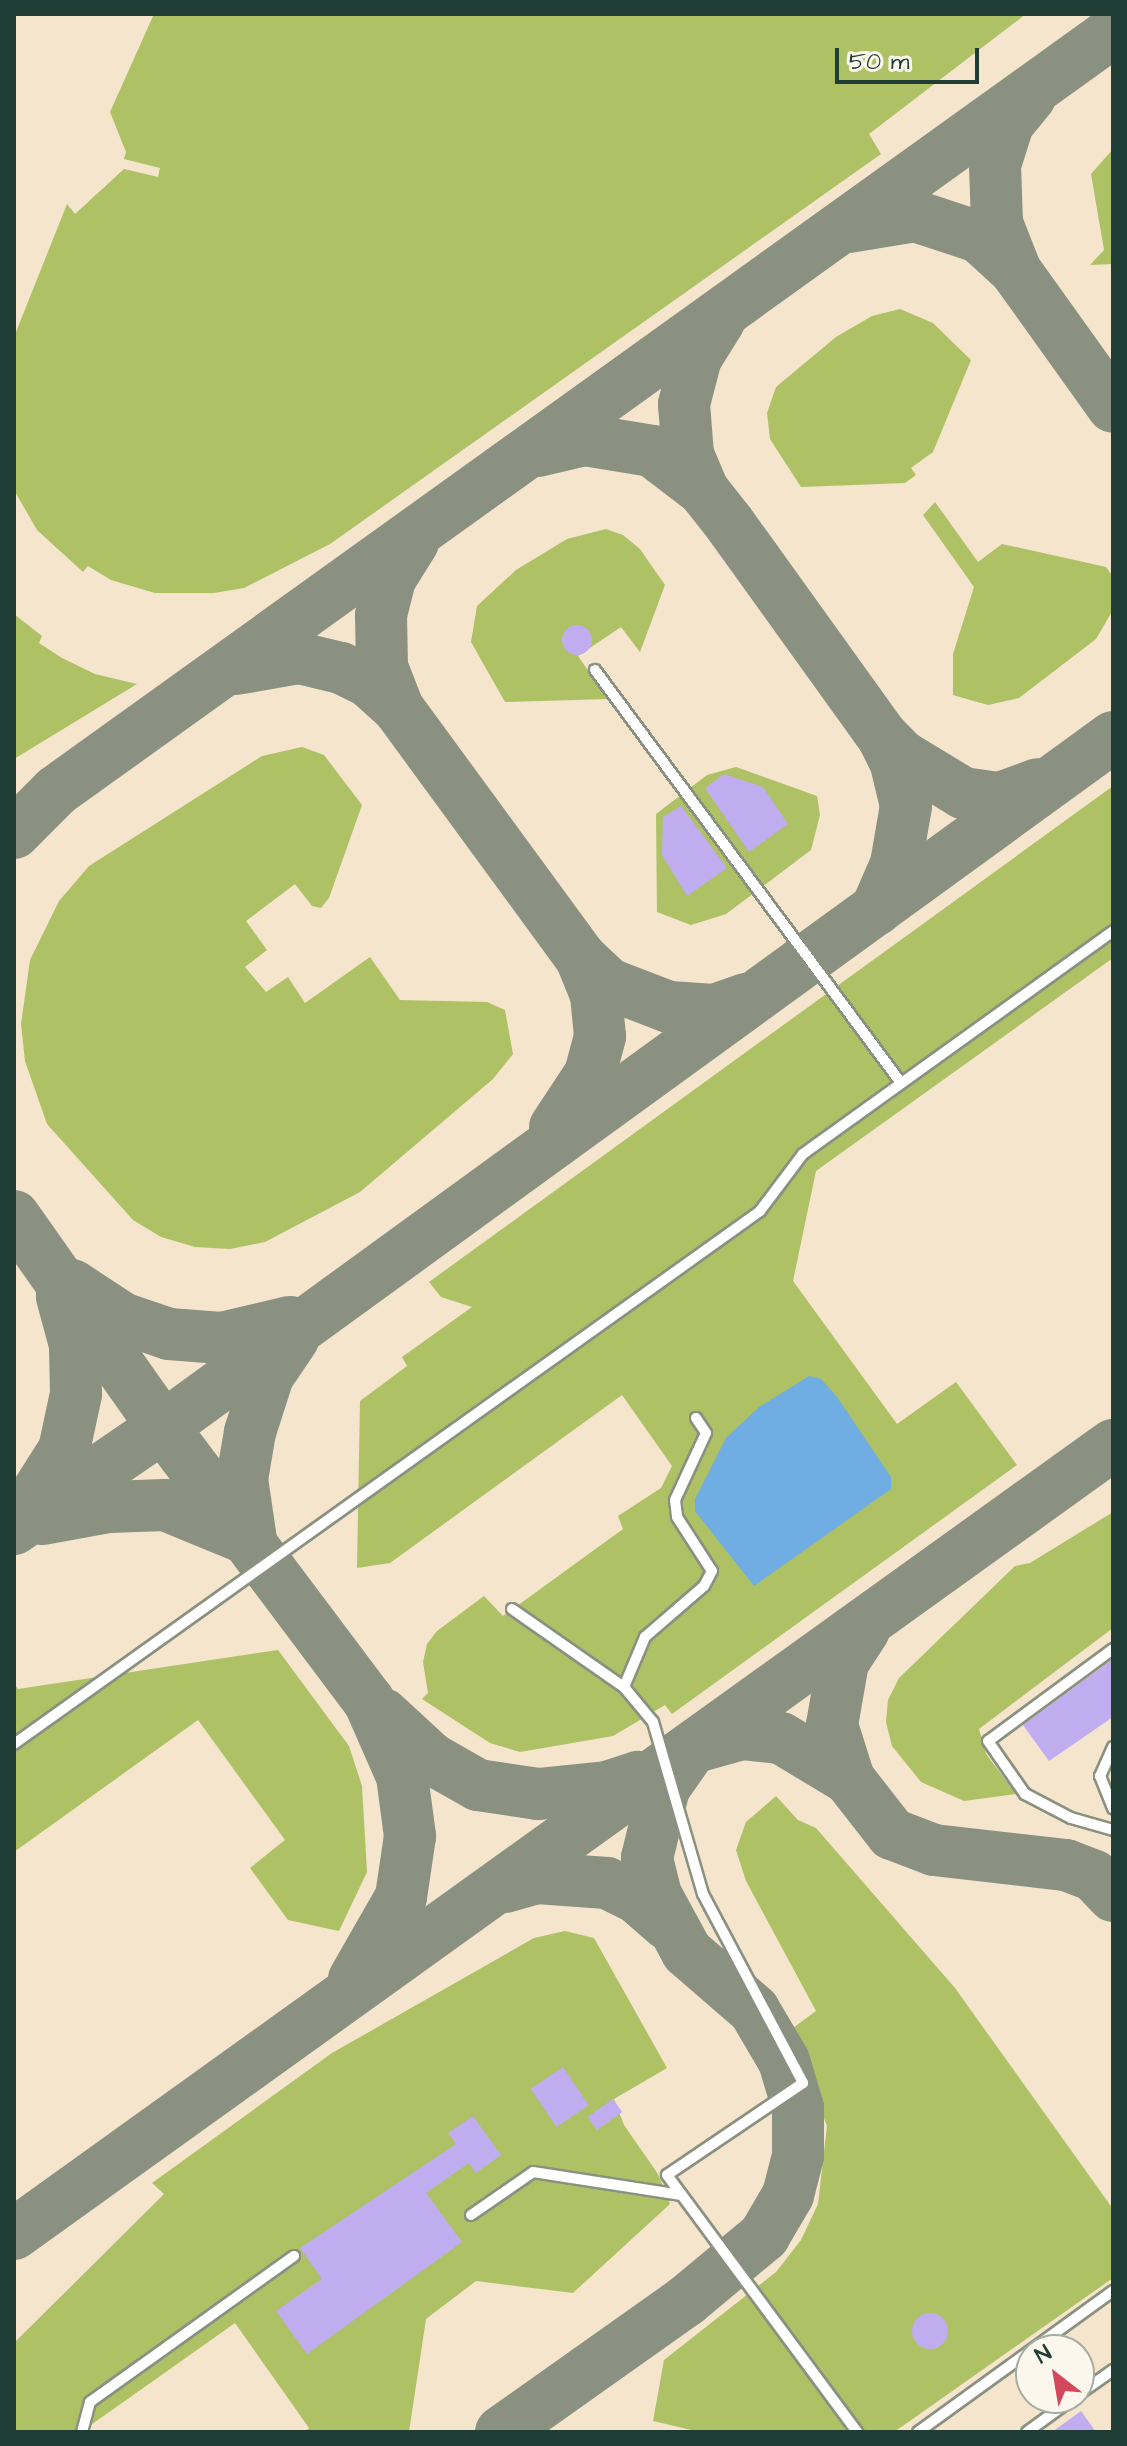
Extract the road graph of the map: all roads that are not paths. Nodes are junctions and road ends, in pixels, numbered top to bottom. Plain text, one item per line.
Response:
1 (595, 670) dead end
2 (1113, 931) edge
3 (901, 1083) junction
4 (696, 1418) dead end
5 (512, 1609) dead end
6 (1113, 1649) edge
7 (624, 1687) junction
8 (14, 1744) edge
9 (1113, 1747) edge
10 (1113, 1809) edge
11 (1113, 1830) edge
12 (681, 2195) junction
13 (471, 2215) dead end
14 (294, 2256) dead end
15 (1113, 2291) edge
16 (1113, 2370) edge
17 (1095, 2383) edge
18 (1052, 2414) edge
19 (82, 2432) edge
20 (857, 2432) edge
21 (918, 2432) edge
22 (1027, 2432) edge

1 - 3 lane
2 - 3 lane
3 - 8 lane
4 - 7 lane
5 - 7 lane
6 - 11 lane
7 - 12 lane
9 - 10 lane
12 - 13 lane
12 - 20 lane
14 - 19 lane
15 - 21 lane
16 - 17 lane
18 - 22 lane

